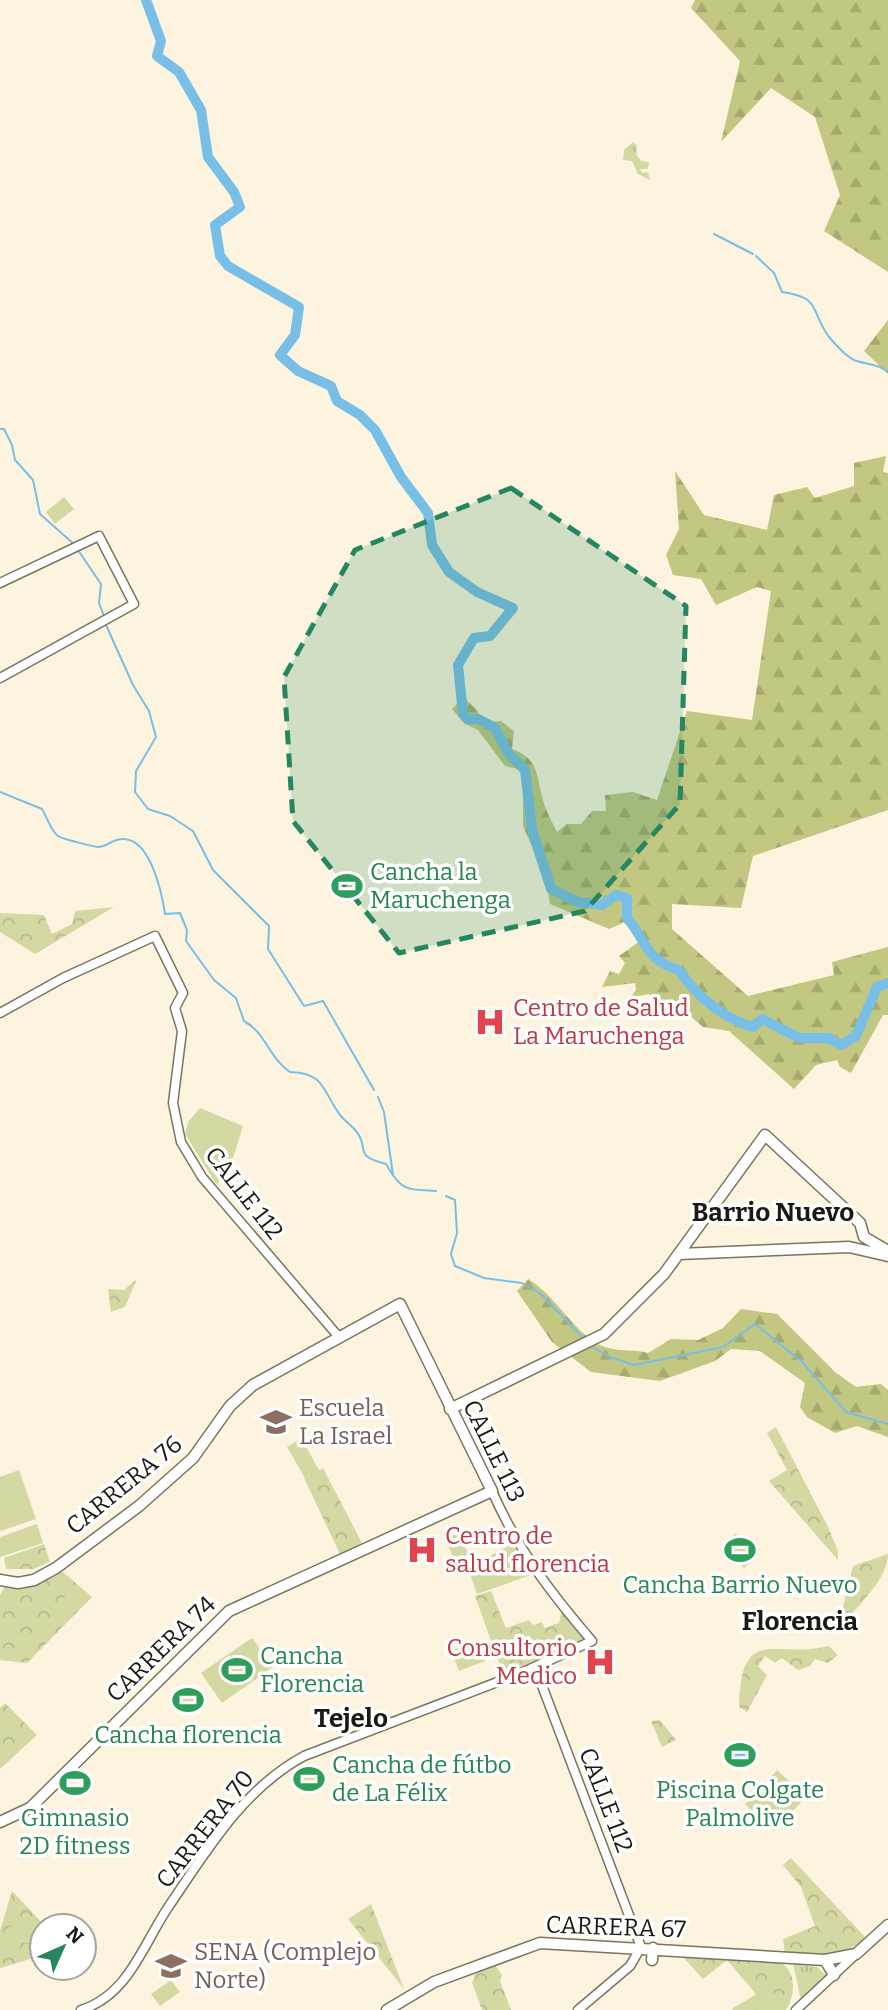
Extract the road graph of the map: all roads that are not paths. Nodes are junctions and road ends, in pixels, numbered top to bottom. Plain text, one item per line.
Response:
1 (0, 583) edge
2 (0, 678) edge
3 (0, 1013) edge
4 (864, 1237) junction
5 (849, 1247) junction
6 (679, 1254) junction
7 (888, 1254) edge
8 (400, 1304) joint
9 (338, 1336) junction
10 (450, 1409) junction
11 (492, 1491) junction
12 (0, 1580) edge
13 (592, 1641) joint
14 (534, 1667) junction
15 (0, 1822) edge
16 (888, 1924) edge
17 (640, 1947) junction
18 (856, 1954) junction
19 (825, 1960) junction
20 (834, 1975) junction
21 (81, 2010) edge
22 (387, 2010) edge
23 (578, 2010) edge
24 (796, 2010) edge

1 - 2 street
3 - 9 street, CALLE 112
4 - 5 main road
4 - 6 main road
4 - 7 main road
5 - 6 main road
5 - 7 main road
6 - 10 main road
8 - 9 main road, CARRERA 76
8 - 10 main road, CALLE 113
9 - 12 main road, CARRERA 76
10 - 11 main road, CALLE 113
11 - 13 street, CALLE 113
11 - 15 main road, CARRERA 74
13 - 14 street, CARRERA 70
14 - 17 street, CALLE 112
14 - 21 street, CARRERA 70
16 - 18 main road
17 - 19 main road, CARRERA 67
17 - 22 main road, CARRERA 67
17 - 23 street
18 - 19 main road, CARRERA 67
18 - 20 street
19 - 20 main road
20 - 24 street

